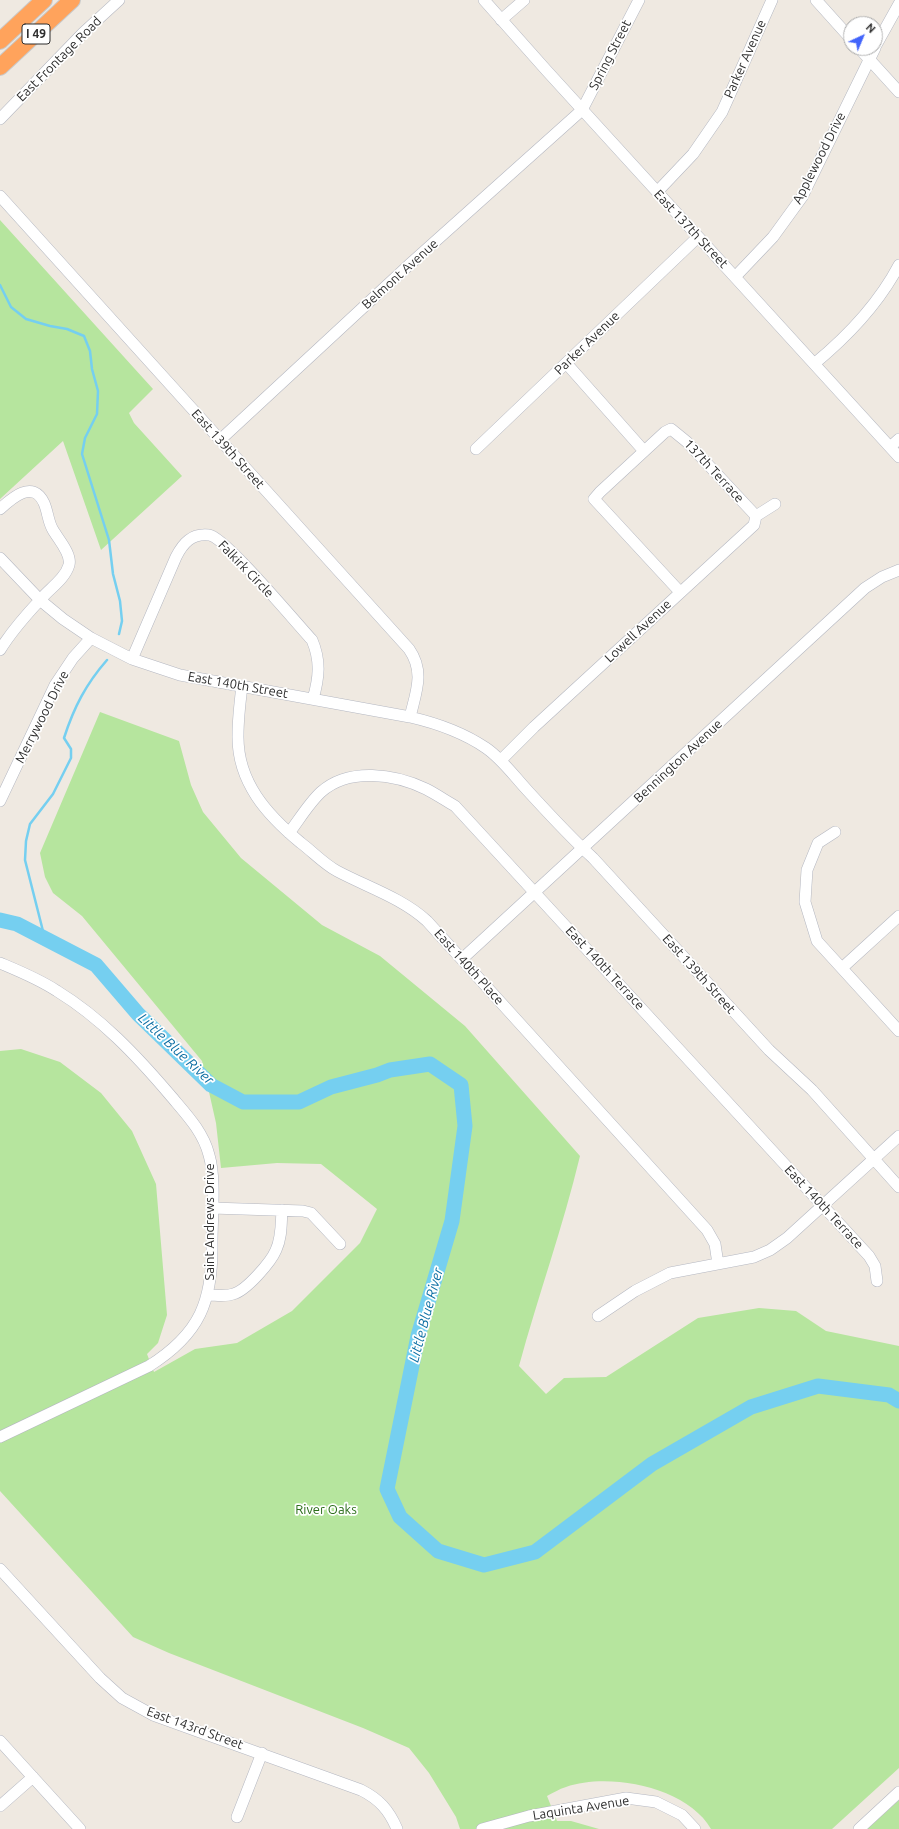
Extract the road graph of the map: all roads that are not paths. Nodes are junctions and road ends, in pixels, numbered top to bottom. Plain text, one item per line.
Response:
1 (44, 0) edge
2 (72, 0) edge
3 (119, 0) edge
4 (484, 0) edge
5 (524, 0) edge
6 (639, 0) edge
7 (772, 0) edge
8 (816, 0) edge
9 (899, 4) edge
10 (502, 20) junction
11 (843, 30) edge
12 (883, 33) edge
13 (0, 42) edge
14 (866, 56) edge
15 (871, 56) edge
16 (869, 59) junction
17 (0, 67) edge
18 (899, 92) edge
19 (582, 110) junction
20 (0, 119) edge
21 (657, 192) junction
22 (0, 196) edge
23 (698, 237) junction
24 (899, 265) edge
25 (735, 277) junction
26 (566, 363) junction
27 (814, 364) junction
28 (899, 439) edge
29 (220, 440) junction
30 (890, 447) junction
31 (476, 449) dead end
32 (644, 451) junction
33 (899, 457) edge
34 (775, 504) dead end
35 (0, 509) edge
36 (756, 516) junction
37 (1, 559) edge
38 (899, 570) edge
39 (680, 592) junction
40 (40, 600) junction
41 (91, 638) junction
42 (0, 650) edge
43 (132, 659) junction
44 (242, 686) junction
45 (313, 699) junction
46 (410, 716) junction
47 (501, 760) junction
48 (0, 801) edge
49 (835, 832) dead end
50 (289, 833) junction
51 (583, 848) junction
52 (535, 892) junction
53 (899, 916) edge
54 (462, 960) junction
55 (0, 963) edge
56 (842, 968) junction
57 (899, 1032) edge
58 (899, 1136) edge
59 (874, 1160) junction
60 (899, 1187) edge
61 (823, 1206) junction
62 (212, 1208) junction
63 (282, 1210) junction
64 (340, 1244) dead end
65 (718, 1264) junction
66 (877, 1281) dead end
67 (208, 1294) junction
68 (598, 1316) dead end
69 (0, 1437) edge
70 (0, 1569) edge
71 (0, 1741) edge
72 (262, 1753) junction
73 (33, 1777) junction
74 (899, 1792) edge
75 (0, 1806) edge
76 (237, 1817) dead end
77 (80, 1829) edge
78 (398, 1829) edge
79 (482, 1829) edge
80 (695, 1829) edge
81 (859, 1829) edge

1 - 13 highway, I 49
2 - 17 highway, I 49
3 - 20 street, East Frontage Road
4 - 10 street, East 137th Street
5 - 10 street
6 - 19 street, Spring Street
7 - 21 street, Parker Avenue
8 - 11 street
9 - 12 street, Applewood Drive
10 - 19 street, East 137th Street
14 - 16 street
15 - 16 street, Applewood Drive
16 - 18 street
16 - 25 street, Applewood Drive
19 - 21 street, East 137th Street
19 - 29 street, Belmont Avenue
21 - 23 street, East 137th Street
22 - 29 street, East 139th Street
23 - 25 street, East 137th Street
23 - 26 street, Parker Avenue
24 - 27 street
25 - 27 street, East 137th Street
26 - 31 street, Parker Avenue
26 - 32 street
27 - 30 street, East 137th Street
28 - 30 street
29 - 46 street, East 139th Street
30 - 33 street, East 137th Street
32 - 36 street, 137th Terrace
32 - 39 street
34 - 36 street, Lowell Avenue
35 - 40 street
36 - 39 street, Lowell Avenue
37 - 40 street, East 140th Street
38 - 51 street, Bennington Avenue
39 - 47 street, Lowell Avenue
40 - 41 street, East 140th Street
40 - 42 street
41 - 43 street, East 140th Street
41 - 48 street, Merrywood Drive
43 - 44 street, East 140th Street
43 - 45 street, Falkirk Circle
44 - 45 street, East 140th Street
44 - 50 street, East 140th Place
45 - 46 street, East 140th Street
46 - 47 street, East 140th Street
47 - 51 street, East 139th Street
49 - 56 street
50 - 52 street, East 140th Terrace
50 - 54 street, East 140th Place
51 - 52 street, Bennington Avenue
51 - 59 street, East 139th Street
52 - 54 street, Bennington Avenue
52 - 61 street, East 140th Terrace
53 - 56 street
54 - 65 street, East 140th Place
55 - 62 street, Saint Andrews Drive
56 - 57 street
58 - 59 street
59 - 60 street, East 139th Street
59 - 61 street
61 - 65 street
61 - 66 street, East 140th Terrace
62 - 63 street
62 - 67 street, Saint Andrews Drive
63 - 64 street
63 - 67 street
65 - 68 street
67 - 69 street, Saint Andrews Drive
70 - 72 street, East 143rd Street
71 - 73 street
72 - 76 street
72 - 78 street, East 143rd Street
73 - 75 street
73 - 77 street
74 - 81 street
79 - 80 street, Laquinta Avenue

